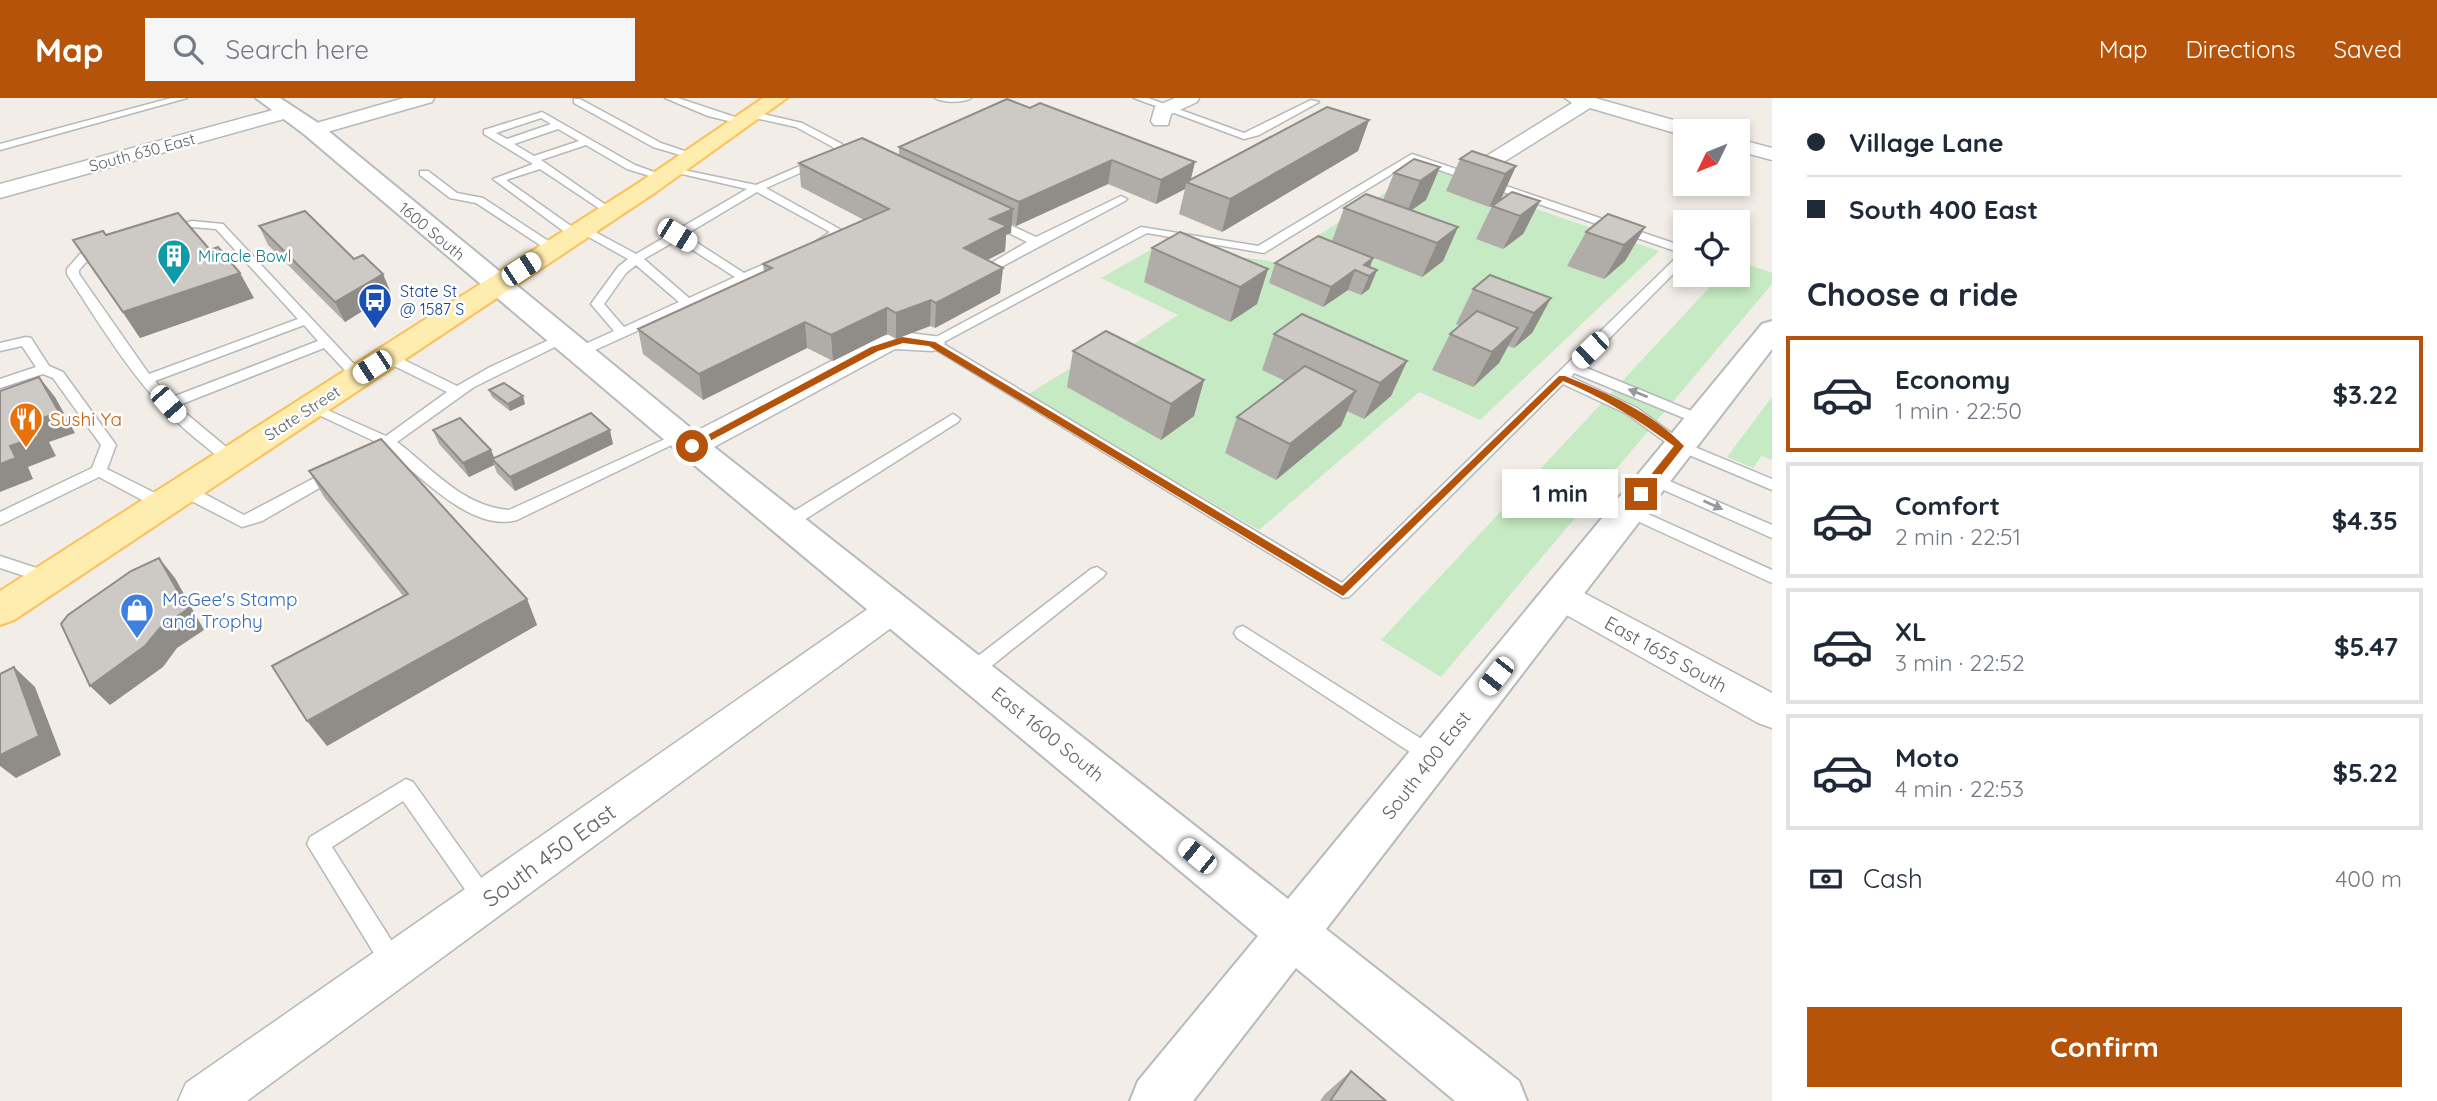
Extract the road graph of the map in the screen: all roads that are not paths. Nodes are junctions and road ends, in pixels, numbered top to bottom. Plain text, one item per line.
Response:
1 (182, 98) edge
2 (266, 98) edge
3 (425, 98) edge
4 (670, 98) edge
5 (777, 98) edge
6 (940, 98) edge
7 (966, 98) edge
8 (1139, 98) edge
9 (1190, 98) edge
10 (1580, 100) edge
11 (577, 101) dead end
12 (1314, 102) dead end
13 (284, 113) junction
14 (1164, 115) junction
15 (749, 119) junction
16 (559, 125) junction
17 (1673, 126) edge
18 (313, 130) junction
19 (587, 141) junction
20 (506, 143) junction
21 (0, 147) edge
22 (1750, 148) edge
23 (839, 149) junction
24 (852, 153) edge
25 (1772, 154) edge
26 (694, 156) junction
27 (536, 162) junction
28 (1486, 164) edge
29 (424, 173) dead end
30 (668, 173) junction
31 (757, 188) junction
32 (0, 191) edge
33 (1121, 199) dead end
34 (609, 212) junction
35 (979, 214) edge
36 (677, 235) junction
37 (146, 236) edge
38 (570, 237) junction
39 (1036, 242) junction
40 (121, 245) edge
41 (1673, 247) edge
42 (804, 251) edge
43 (792, 256) edge
44 (636, 259) junction
45 (1673, 268) edge
46 (982, 272) edge
47 (744, 278) junction
48 (498, 285) junction
49 (688, 303) junction
50 (306, 320) junction
51 (1772, 331) edge
52 (622, 333) junction
53 (327, 342) junction
54 (932, 343) junction
55 (0, 347) edge
56 (579, 353) junction
57 (387, 357) junction
58 (44, 369) junction
59 (1567, 372) junction
60 (358, 376) junction
61 (148, 379) junction
62 (0, 384) edge
63 (457, 392) junction
64 (168, 404) junction
65 (312, 408) junction
66 (953, 419) dead end
67 (1690, 433) junction
68 (686, 442) junction
69 (388, 443) junction
70 (232, 459) junction
71 (99, 471) junction
72 (1653, 479) junction
73 (1772, 485) edge
74 (174, 497) junction
75 (1628, 510) junction
76 (0, 519) edge
77 (787, 523) junction
78 (1772, 532) edge
79 (0, 562) edge
80 (1097, 573) dead end
81 (1772, 577) edge
82 (49, 578) junction
83 (1559, 596) junction
84 (894, 608) junction
85 (0, 610) edge
86 (1243, 633) dead end
87 (972, 671) junction
88 (1772, 712) edge
89 (1432, 756) junction
90 (486, 900) junction
91 (1292, 934) junction
92 (394, 965) junction
93 (204, 1101) edge
94 (1158, 1101) edge
95 (1499, 1101) edge

1 - 21 lane
2 - 13 street, 1600 South
3 - 18 street
4 - 15 lane
5 - 15 main road, State Street
6 - 7 lane
8 - 14 lane
9 - 14 street
10 - 17 street
10 - 28 street
11 - 26 lane
12 - 14 lane
13 - 18 street, 1600 South
13 - 32 street, South 630 East
15 - 23 lane
15 - 26 main road, State Street
16 - 19 lane
16 - 20 lane
16 - 20 lane
18 - 48 street, 1600 South
19 - 27 lane
19 - 30 lane
20 - 27 lane
22 - 25 street
23 - 24 lane
23 - 31 lane
26 - 30 main road, State Street
27 - 34 lane
27 - 38 lane
29 - 38 lane
30 - 31 lane
30 - 34 main road, State Street
31 - 36 lane
31 - 42 lane
33 - 39 lane
34 - 38 main road, State Street
35 - 39 lane
36 - 44 lane
36 - 47 lane
37 - 50 lane
38 - 44 lane
38 - 48 main road, State Street
39 - 46 lane
40 - 61 lane
41 - 54 lane
43 - 47 lane
44 - 49 lane
44 - 52 lane
45 - 59 lane
47 - 49 lane
48 - 56 street, 1600 South
48 - 57 main road, State Street
49 - 52 lane
50 - 53 lane
50 - 61 lane
51 - 67 street, South 400 East
52 - 56 lane
53 - 60 lane
53 - 64 lane
54 - 59 lane
54 - 68 street
55 - 58 lane
56 - 63 lane
56 - 68 street, East 1600 South
57 - 60 main road, State Street
57 - 63 lane
58 - 62 lane
58 - 71 lane
67 -> 59 lane
59 - 67 lane
60 - 65 main road, State Street
61 - 64 lane
63 - 69 lane
64 - 70 lane
65 - 69 lane
65 - 70 main road, State Street
66 - 77 lane
67 - 72 street, South 400 East
67 - 73 lane
68 - 69 lane
68 - 77 street, East 1600 South
69 - 74 lane
70 - 74 main road, State Street
71 - 74 lane
71 - 76 lane
72 - 75 street, South 400 East
72 -> 78 lane
74 - 82 main road, State Street
75 - 81 lane
75 - 83 street, South 400 East
77 - 84 street, East 1600 South
79 - 82 lane
80 - 87 lane
82 - 85 main road, State Street
83 - 88 street, East 1655 South
83 - 89 street, South 400 East
84 - 87 street, East 1600 South
84 - 90 street, South 450 East
86 - 89 lane
87 - 91 street, East 1600 South
89 - 91 street, South 400 East
90 - 92 street, South 450 East
90 - 92 lane
91 - 94 street, South 400 East
91 - 95 street, East 1600 South
92 - 93 street, South 450 East

